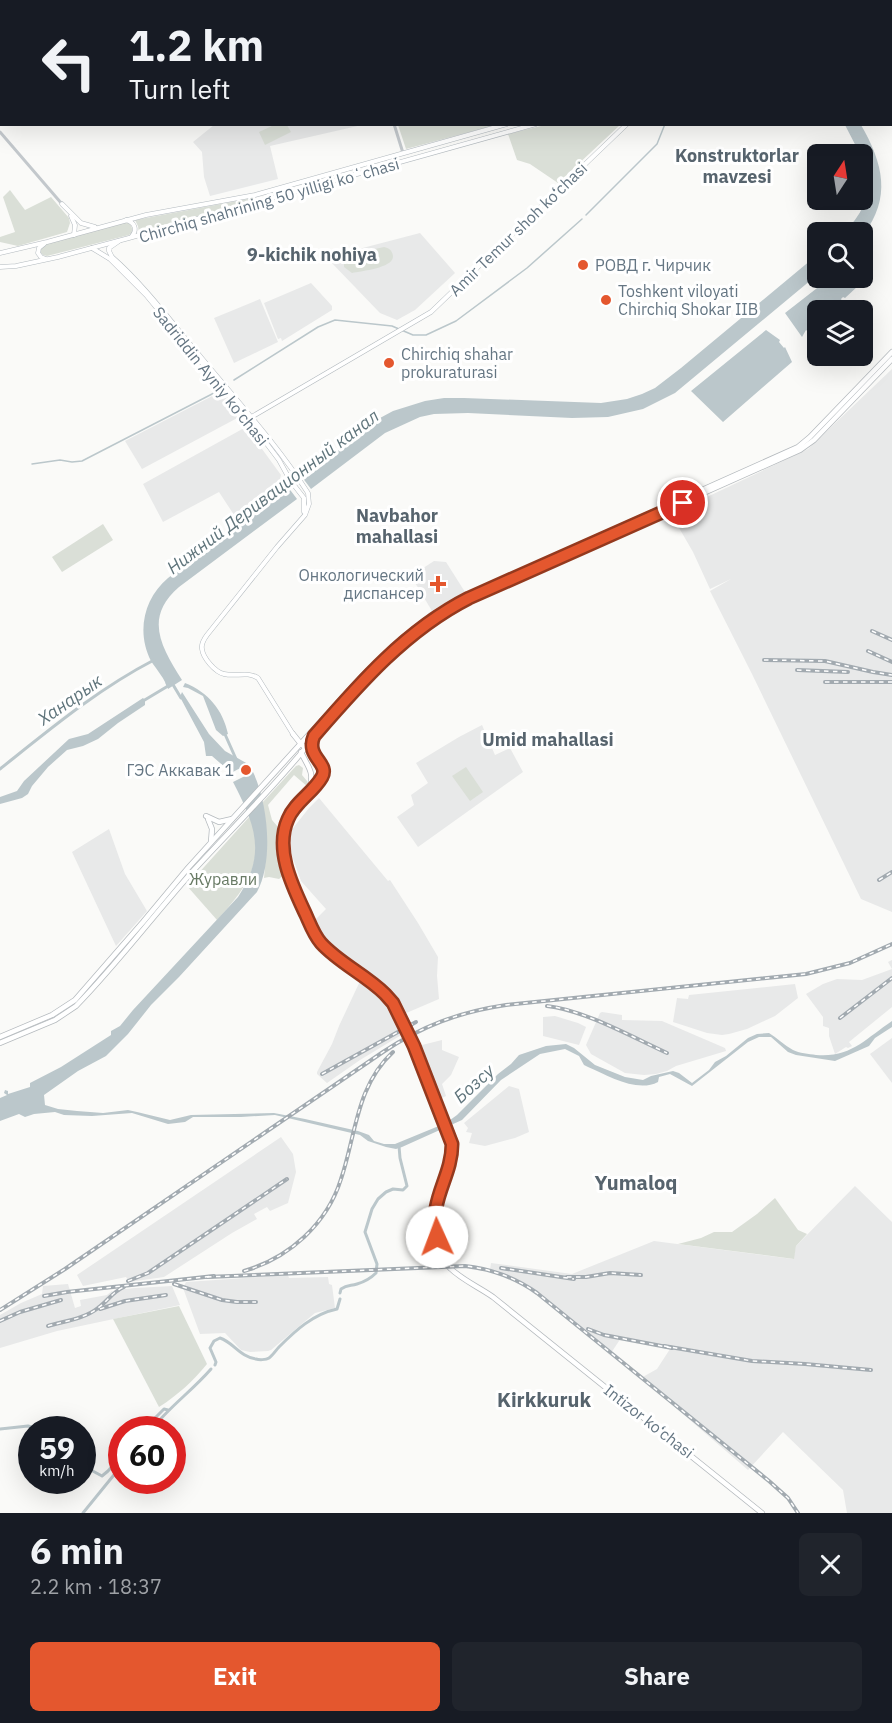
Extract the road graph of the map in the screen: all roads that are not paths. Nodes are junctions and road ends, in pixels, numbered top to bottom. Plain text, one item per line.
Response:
1 (395, 126) edge
2 (529, 126) edge
3 (625, 126) edge
4 (499, 127) joint
5 (0, 132) edge
6 (501, 134) junction
7 (434, 144) junction
8 (402, 153) junction
9 (436, 153) junction
10 (372, 162) junction
11 (374, 170) junction
12 (255, 195) junction
13 (257, 202) junction
14 (62, 204) junction
15 (125, 220) junction
16 (99, 227) junction
17 (74, 235) junction
18 (129, 238) junction
19 (119, 241) junction
20 (47, 242) junction
21 (92, 248) junction
22 (0, 253) edge
23 (51, 258) junction
24 (0, 267) edge
25 (892, 352) edge
26 (892, 359) edge
27 (250, 418) junction
28 (300, 520) junction
29 (293, 734) junction
30 (312, 735) junction
31 (300, 751) junction
32 (314, 755) junction
33 (308, 765) junction
34 (289, 766) junction
35 (322, 777) junction
36 (268, 785) junction
37 (304, 798) junction
38 (240, 815) junction
39 (225, 833) junction
40 (210, 845) junction
41 (0, 1037) edge
42 (0, 1043) edge
43 (762, 1513) edge

1 - 8 street
2 - 6 main road, Chirchiq shahrining 50 yilligi koʻchasi
3 - 27 main road, Amir Temur shoh ko‘chasi
4 - 6 main road
4 - 7 main road, Chirchiq shahrining 50 yilligi koʻchasi
5 - 14 street
6 - 9 main road, Chirchiq shahrining 50 yilligi koʻchasi
7 - 8 main road, Chirchiq shahrining 50 yilligi koʻchasi
7 - 9 main road
8 - 10 main road, Chirchiq shahrining 50 yilligi koʻchasi
9 - 11 main road, Chirchiq shahrining 50 yilligi koʻchasi
10 - 11 main road
10 - 12 main road, Chirchiq shahrining 50 yilligi koʻchasi
11 - 13 main road, Chirchiq shahrining 50 yilligi koʻchasi
12 - 13 main road
12 - 15 main road, Chirchiq shahrining 50 yilligi koʻchasi
13 - 18 main road, Chirchiq shahrining 50 yilligi koʻchasi
14 - 16 main road
14 - 17 main road
15 - 16 main road, Chirchiq shahrining 50 yilligi koʻchasi
15 - 18 main road
16 - 17 main road, Chirchiq shahrining 50 yilligi koʻchasi
17 - 20 main road, Chirchiq shahrining 50 yilligi koʻchasi
18 - 19 main road, Chirchiq shahrining 50 yilligi koʻchasi
19 - 21 main road, Chirchiq shahrining 50 yilligi koʻchasi
19 - 27 main road, Sadriddin Ayniy ko‘chasi
20 - 22 main road, Chirchiq shahrining 50 yilligi koʻchasi
20 - 23 main road
21 - 23 main road, Chirchiq shahrining 50 yilligi koʻchasi
21 - 27 main road, Sadriddin Ayniy ko‘chasi
23 - 24 main road, Chirchiq shahrining 50 yilligi koʻchasi
25 - 30 main road
26 - 30 main road
27 - 28 main road, Sadriddin Ayniy ko‘chasi
27 - 28 main road, Sadriddin Ayniy ko‘chasi
28 - 29 main road
29 - 30 main road
29 - 31 main road
29 - 31 main road
30 - 31 main road
30 - 32 main road
31 - 32 main road
31 - 33 main road
31 - 34 main road
31 - 36 main road
32 - 33 main road
32 - 35 main road
33 - 34 main road
33 - 35 main road
33 - 37 main road
34 - 36 main road
35 - 37 main road
36 - 38 main road
37 - 43 main road, Intizor ko‘chasi
38 - 39 main road
38 - 40 main road
39 - 40 main road
39 - 42 main road
40 - 41 main road

